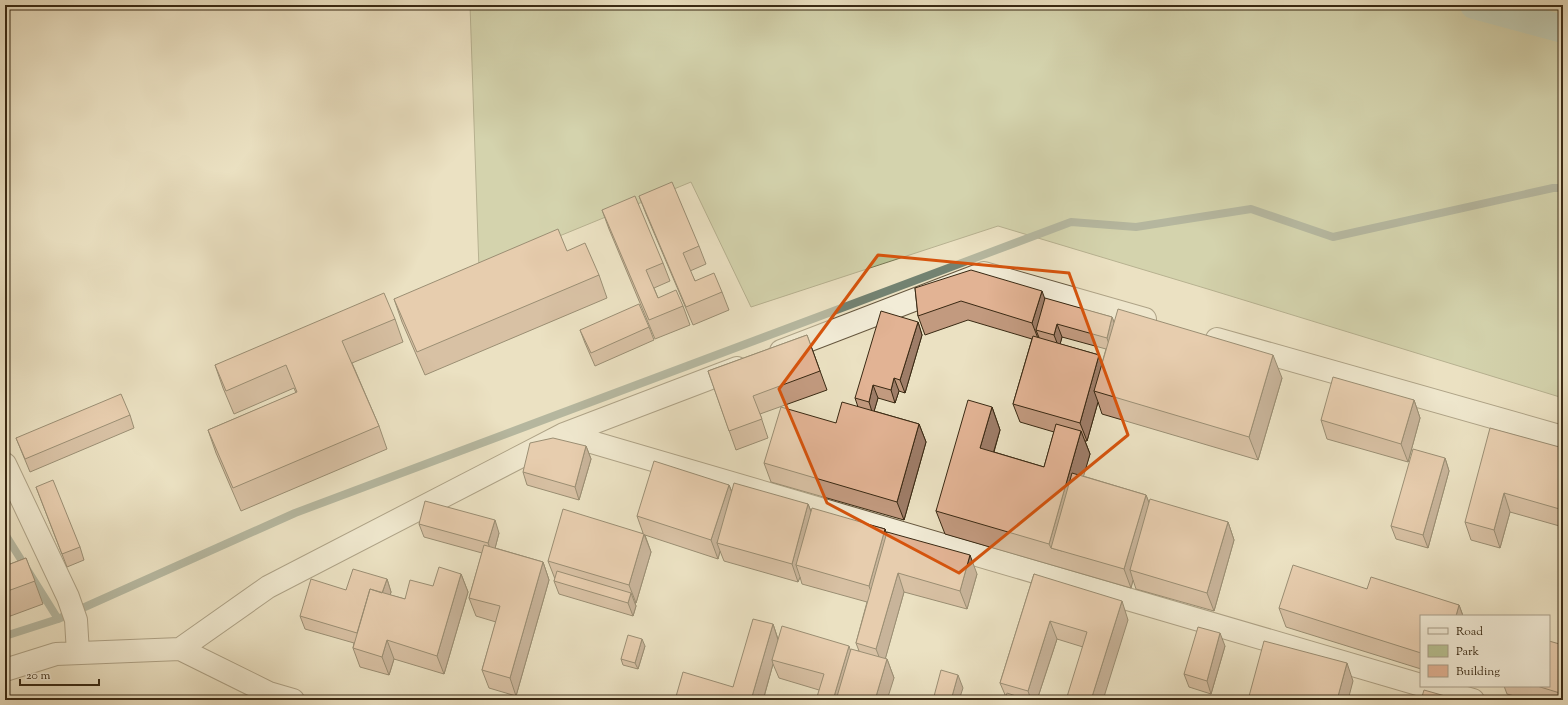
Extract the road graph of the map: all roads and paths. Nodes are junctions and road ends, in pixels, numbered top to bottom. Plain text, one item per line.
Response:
1 (1167, 325) edge
2 (1198, 333) edge
3 (564, 434) junction
4 (1563, 437) edge
5 (5, 464) edge
6 (180, 650) junction
7 (78, 653) junction
8 (5, 670) edge
9 (1420, 685) edge
10 (1428, 687) edge
11 (293, 700) edge
12 (1473, 700) edge

1 - 3 street
2 - 4 street
3 - 6 street
3 - 9 street
5 - 7 street
6 - 7 street
6 - 11 street
7 - 8 street
10 - 12 street

